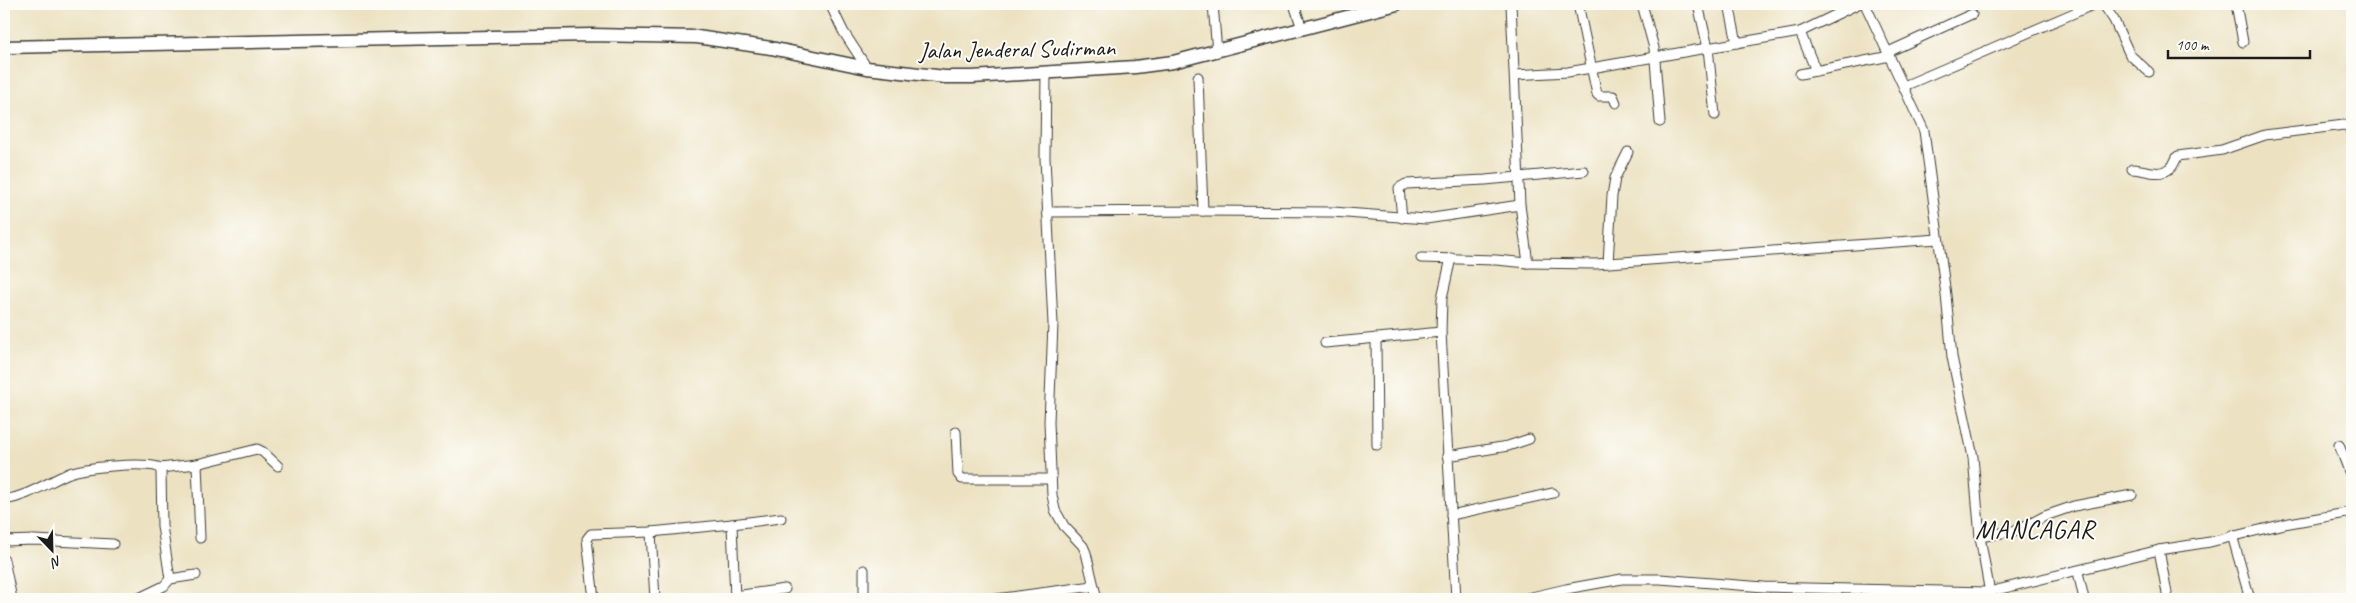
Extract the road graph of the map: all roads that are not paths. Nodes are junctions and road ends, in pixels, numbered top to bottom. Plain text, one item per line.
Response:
1 (830, 4) edge
2 (1214, 4) edge
3 (1294, 4) edge
4 (1397, 4) edge
5 (1510, 4) edge
6 (1578, 4) edge
7 (1642, 4) edge
8 (1698, 4) edge
9 (1729, 4) edge
10 (1858, 4) edge
11 (1865, 4) edge
12 (2095, 4) edge
13 (2103, 4) edge
14 (2236, 4) edge
15 (1972, 14) dead end
16 (1302, 30) junction
17 (1800, 32) junction
18 (2244, 42) dead end
19 (1737, 43) junction
20 (4, 47) edge
21 (1708, 48) junction
22 (1217, 52) junction
23 (1889, 54) junction
24 (1654, 57) junction
25 (867, 68) junction
26 (1590, 68) junction
27 (1816, 70) junction
28 (2149, 72) dead end
29 (1046, 73) junction
30 (1800, 74) dead end
31 (1515, 75) junction
32 (1198, 77) dead end
33 (1904, 86) junction
34 (1616, 103) dead end
35 (1715, 115) dead end
36 (1660, 122) dead end
37 (2352, 134) edge
38 (1628, 152) dead end
39 (2132, 169) dead end
40 (1584, 171) dead end
41 (1519, 177) junction
42 (1520, 205) junction
43 (1203, 211) junction
44 (1047, 212) junction
45 (1402, 218) junction
46 (1938, 239) junction
47 (1421, 258) dead end
48 (1451, 258) junction
49 (1528, 263) junction
50 (1608, 263) junction
51 (1441, 332) junction
52 (1376, 338) junction
53 (1325, 343) dead end
54 (956, 432) dead end
55 (1529, 439) dead end
56 (1377, 445) dead end
57 (2339, 445) dead end
58 (1447, 456) junction
59 (197, 464) junction
60 (278, 466) dead end
61 (160, 468) junction
62 (1051, 478) junction
63 (2352, 479) edge
64 (1553, 493) dead end
65 (2132, 495) dead end
66 (4, 500) edge
67 (2352, 512) edge
68 (1451, 515) junction
69 (781, 518) dead end
70 (732, 524) junction
71 (651, 532) junction
72 (2232, 536) junction
73 (1980, 537) junction
74 (200, 538) dead end
75 (4, 541) edge
76 (113, 544) dead end
77 (2159, 550) junction
78 (4, 560) edge
79 (864, 570) dead end
80 (2078, 572) junction
81 (196, 576) dead end
82 (170, 579) junction
83 (1093, 586) junction
84 (785, 589) dead end
85 (2167, 593) dead end
86 (1990, 596) edge
87 (735, 597) edge
88 (12, 599) edge
89 (137, 599) edge
90 (594, 599) edge
91 (655, 599) edge
92 (864, 599) edge
93 (996, 599) edge
94 (1097, 599) edge
95 (1456, 599) edge
96 (1523, 599) edge
97 (2084, 599) edge
98 (2250, 599) edge

1 - 25 street
2 - 22 street
3 - 16 street
4 - 16 main road, Jalan Jenderal Sudirman
5 - 31 street
5 - 41 street
6 - 26 street
7 - 24 street
8 - 21 street
9 - 19 street
10 - 17 street
11 - 23 street
12 - 33 street
13 - 28 street
14 - 18 street
15 - 23 street
16 - 22 main road, Jalan Jenderal Sudirman
17 - 19 street
17 - 27 street
19 - 21 street
20 - 25 main road, Jalan Jenderal Sudirman
21 - 24 street
21 - 35 street
22 - 29 main road, Jalan Jenderal Sudirman
23 - 27 street
23 - 33 street
24 - 26 street
24 - 36 street
25 - 29 main road, Jalan Jenderal Sudirman
26 - 31 street
26 - 34 street
27 - 30 street
29 - 44 street
31 - 41 street
32 - 43 street
33 - 46 street
37 - 39 street
38 - 50 street
40 - 41 street
41 - 42 street
41 - 45 street
42 - 45 street
42 - 49 street
43 - 44 street
43 - 45 street
44 - 62 street
46 - 50 street
46 - 73 street
47 - 48 street
48 - 49 street
48 - 51 street
49 - 50 street
51 - 52 street
51 - 58 street
52 - 53 street
52 - 56 street
54 - 62 street
55 - 58 street
57 - 63 street
58 - 68 street
59 - 60 street
59 - 61 street
59 - 74 street
61 - 66 street
61 - 82 street
62 - 83 street
64 - 68 street
65 - 73 street
67 - 72 street
68 - 95 street
69 - 70 street
70 - 71 street
70 - 87 street
71 - 90 street
71 - 91 street
72 - 77 street
72 - 98 street
73 - 86 street
75 - 76 street
77 - 80 street
77 - 85 street
78 - 88 street
79 - 92 street
80 - 86 street
80 - 97 street
81 - 82 street
82 - 89 street
83 - 93 street
83 - 94 street
84 - 87 street
86 - 96 street

